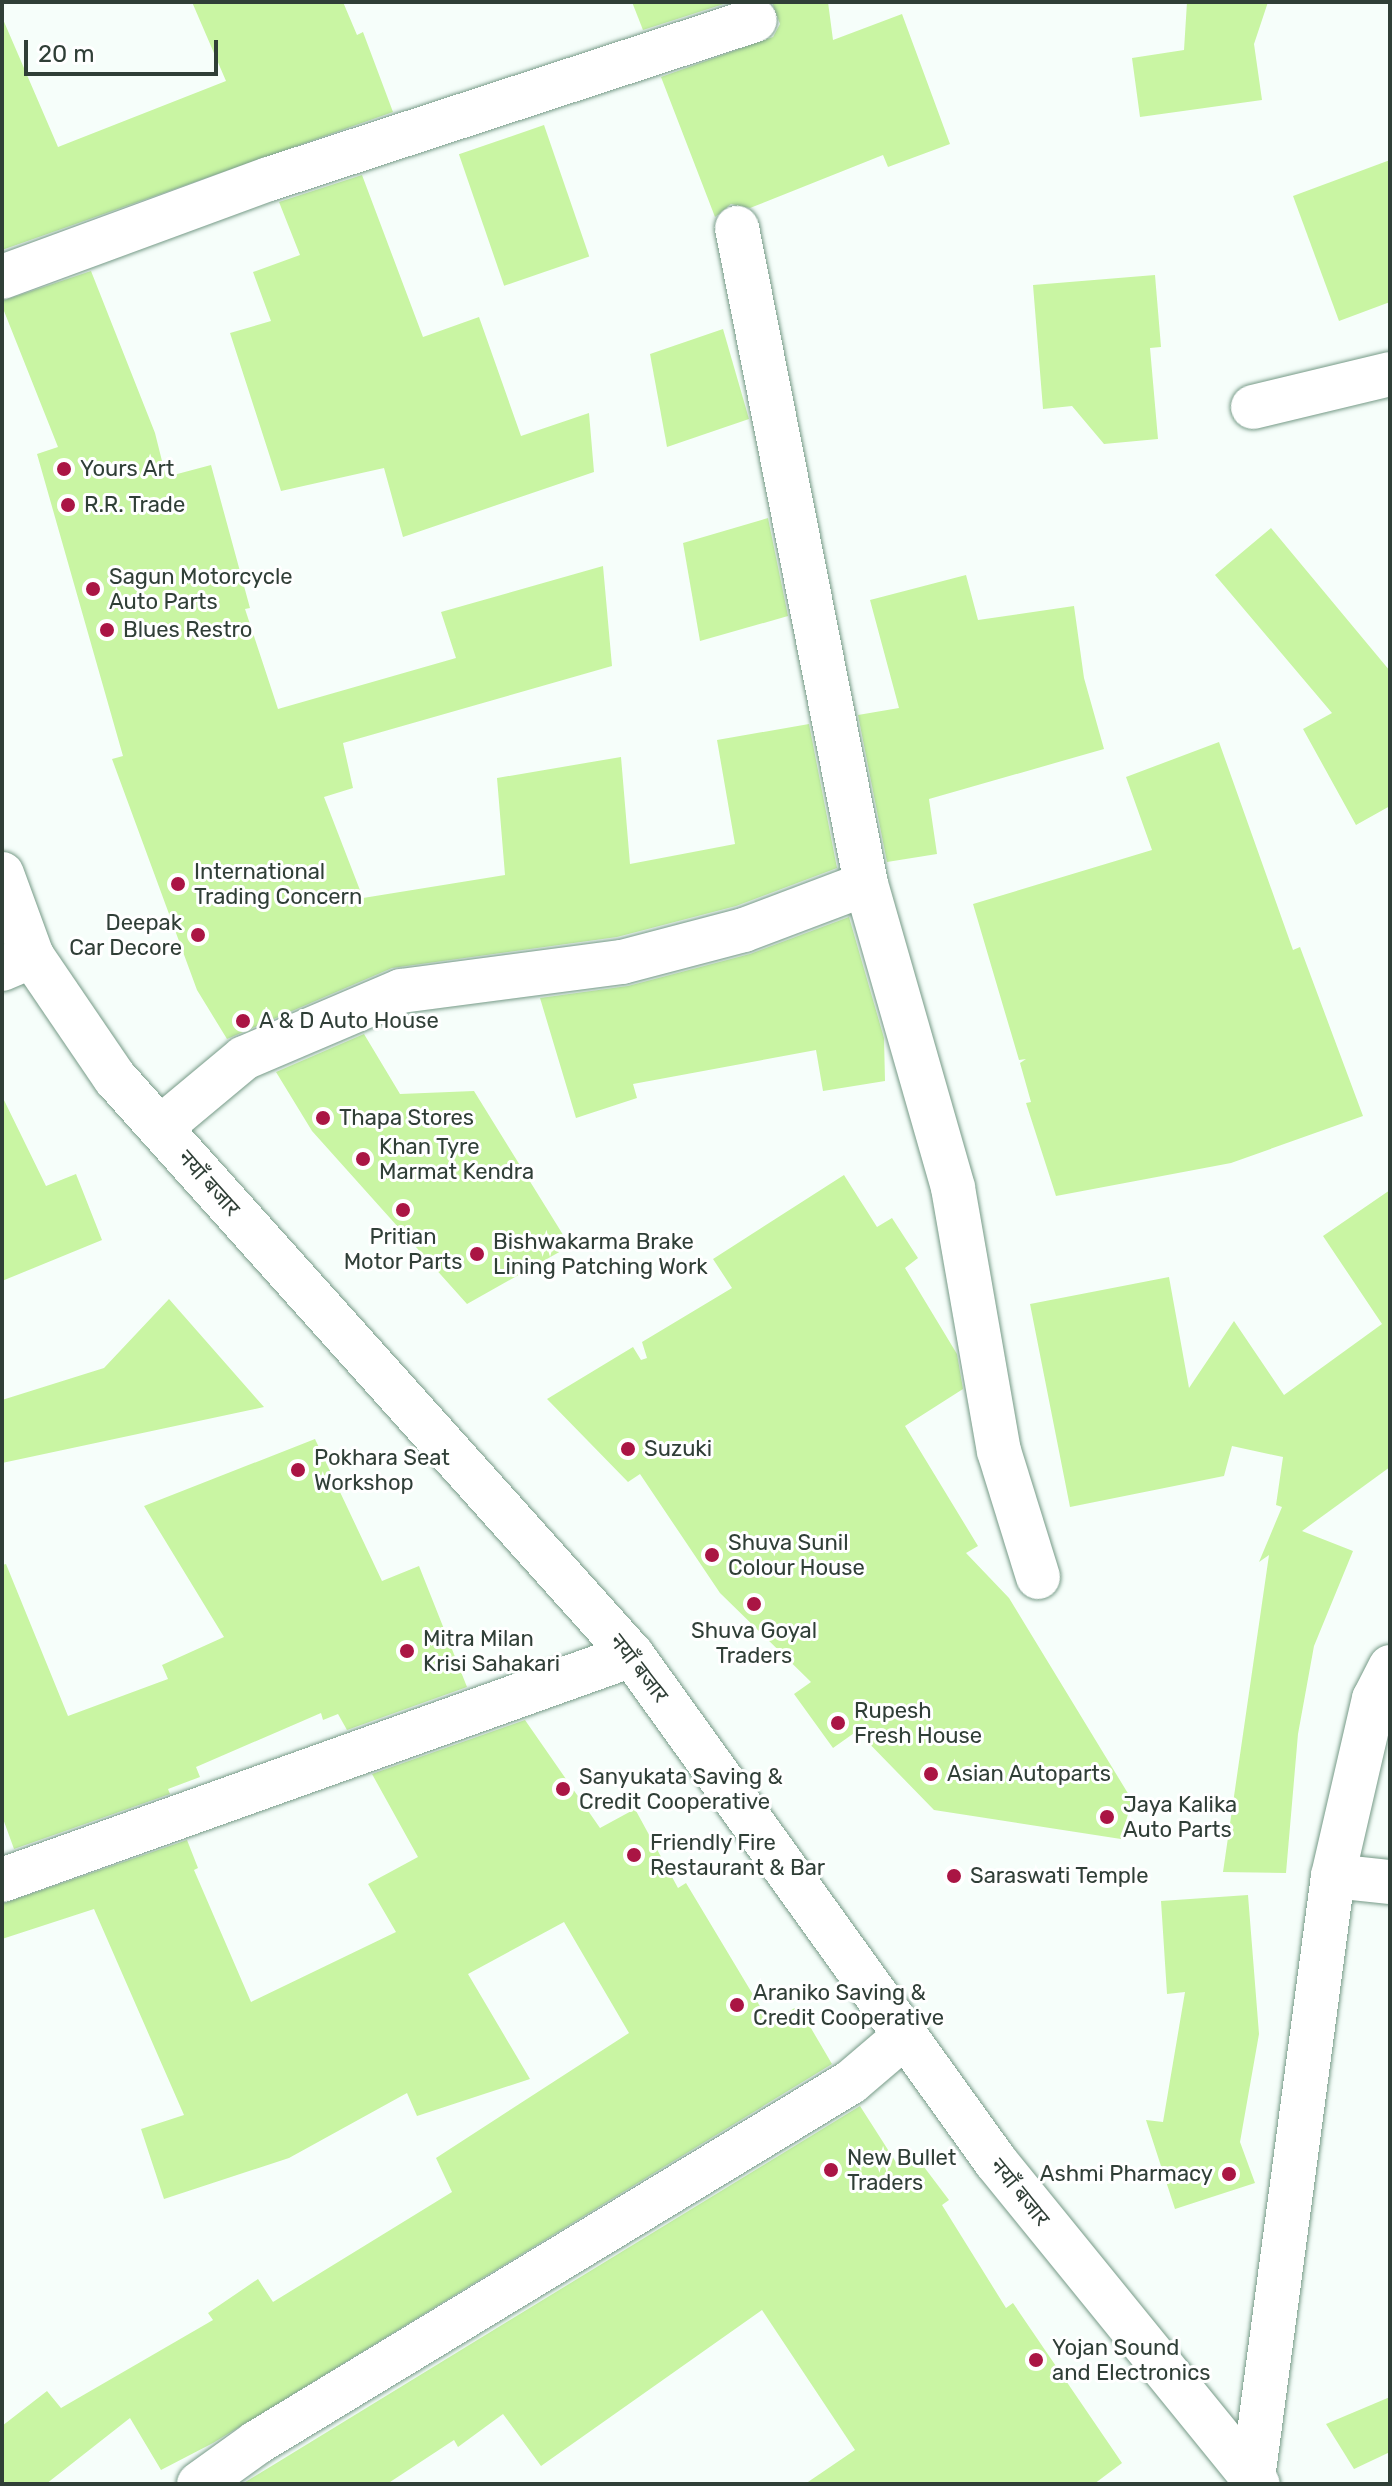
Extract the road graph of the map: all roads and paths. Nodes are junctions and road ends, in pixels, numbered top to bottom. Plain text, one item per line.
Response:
1 (755, 20) dead end
2 (737, 228) dead end
3 (2, 277) edge
4 (1390, 374) edge
5 (1253, 407) dead end
6 (2, 874) edge
7 (866, 884) junction
8 (17, 962) edge
9 (160, 1128) junction
10 (1038, 1577) dead end
11 (632, 1655) junction
12 (1390, 1667) edge
13 (1333, 1876) junction
14 (2, 1880) edge
15 (1390, 1882) edge
16 (906, 2035) junction
17 (1256, 2481) edge
18 (199, 2484) edge

1 - 3 street
2 - 7 street
4 - 5 street
6 - 8 street, नयाँ बजार
7 - 9 street
7 - 10 street
8 - 9 street, नयाँ बजार
9 - 11 street, नयाँ बजार
11 - 14 street
11 - 16 street, नयाँ बजार
12 - 13 street
13 - 15 street
13 - 17 street
16 - 17 street, नयाँ बजार
16 - 18 street

